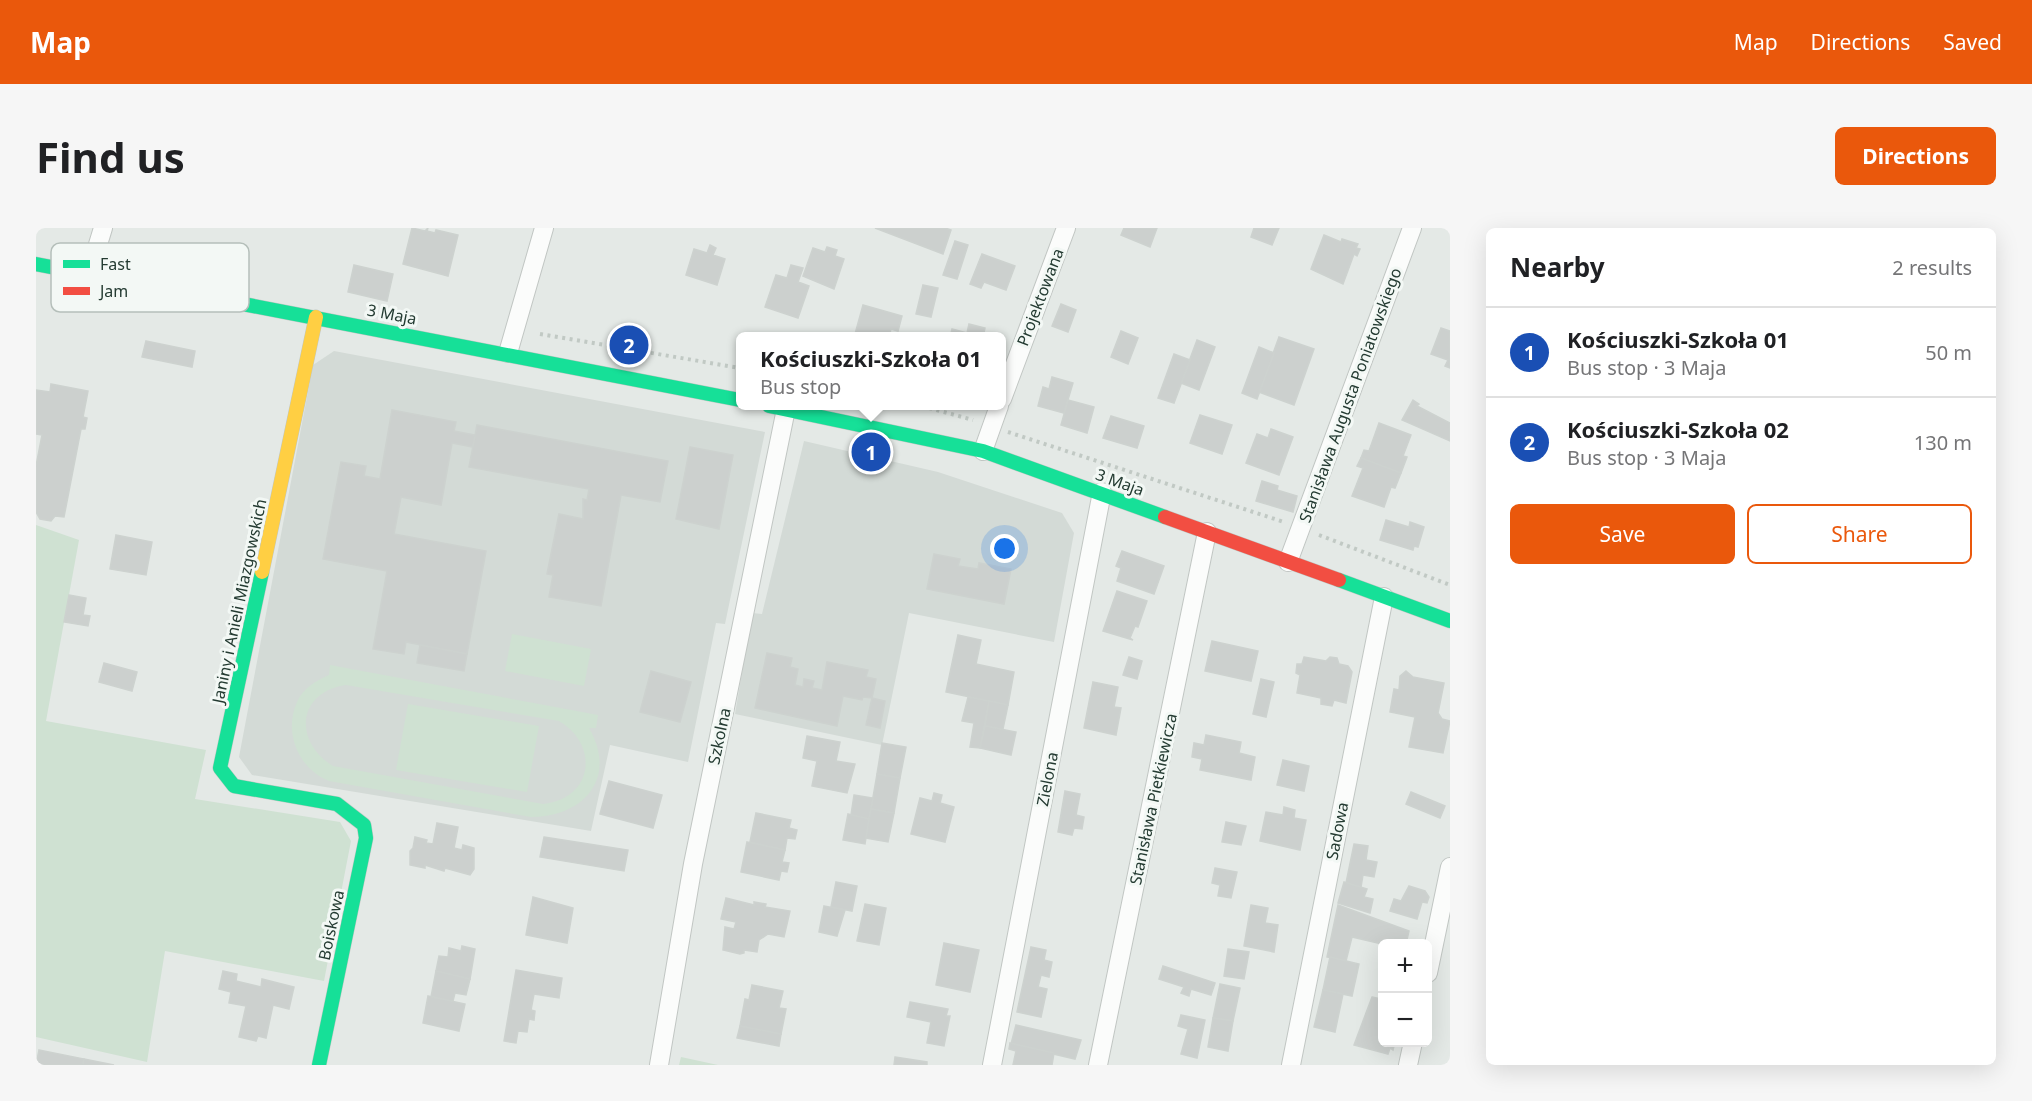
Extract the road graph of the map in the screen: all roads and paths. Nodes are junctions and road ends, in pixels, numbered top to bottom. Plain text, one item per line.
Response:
1 (103, 228) edge
2 (544, 228) edge
3 (1066, 228) edge
4 (1412, 228) edge
5 (98, 243) edge
6 (36, 264) edge
7 (51, 267) edge
8 (249, 304) edge
9 (316, 317) junction
10 (557, 336) dead end
11 (508, 353) junction
12 (736, 368) edge
13 (1006, 388) edge
14 (736, 399) edge
15 (777, 410) edge
16 (792, 410) edge
17 (938, 410) edge
18 (997, 410) edge
19 (991, 426) junction
20 (983, 451) junction
21 (1102, 492) junction
22 (1301, 528) junction
23 (1207, 532) junction
24 (1288, 562) junction
25 (1450, 585) edge
26 (1384, 597) junction
27 (1450, 621) edge
28 (336, 804) joint
29 (1450, 867) edge
30 (1432, 954) edge
31 (1412, 1047) edge
32 (319, 1065) edge
33 (659, 1065) edge
34 (992, 1065) edge
35 (1098, 1065) edge
36 (1291, 1065) edge
37 (1408, 1065) edge

1 - 5 street
2 - 11 street
3 - 13 street, Projektowana
4 - 22 street, Stanisława Augusta Poniatowskiego
6 - 7 street, 3 Maja
8 - 9 street, 3 Maja
9 - 11 street, 3 Maja
9 - 28 street, Janiny i Anieli Miazgowskich
10 - 12 path
11 - 14 street, 3 Maja
15 - 33 street, Szkolna
16 - 20 street, 3 Maja
17 - 19 path
18 - 19 street
19 - 20 street
19 - 22 path
20 - 21 street, 3 Maja
21 - 23 street, 3 Maja
21 - 34 street, Zielona
22 - 24 street, Stanisława Augusta Poniatowskiego
22 - 25 path
23 - 24 street, 3 Maja
23 - 35 street, Stanisława Pietkiewicza
24 - 26 street, 3 Maja
26 - 27 street, 3 Maja
26 - 36 street, Sadowa
28 - 32 street, Boiskowa
29 - 30 street
31 - 37 street

